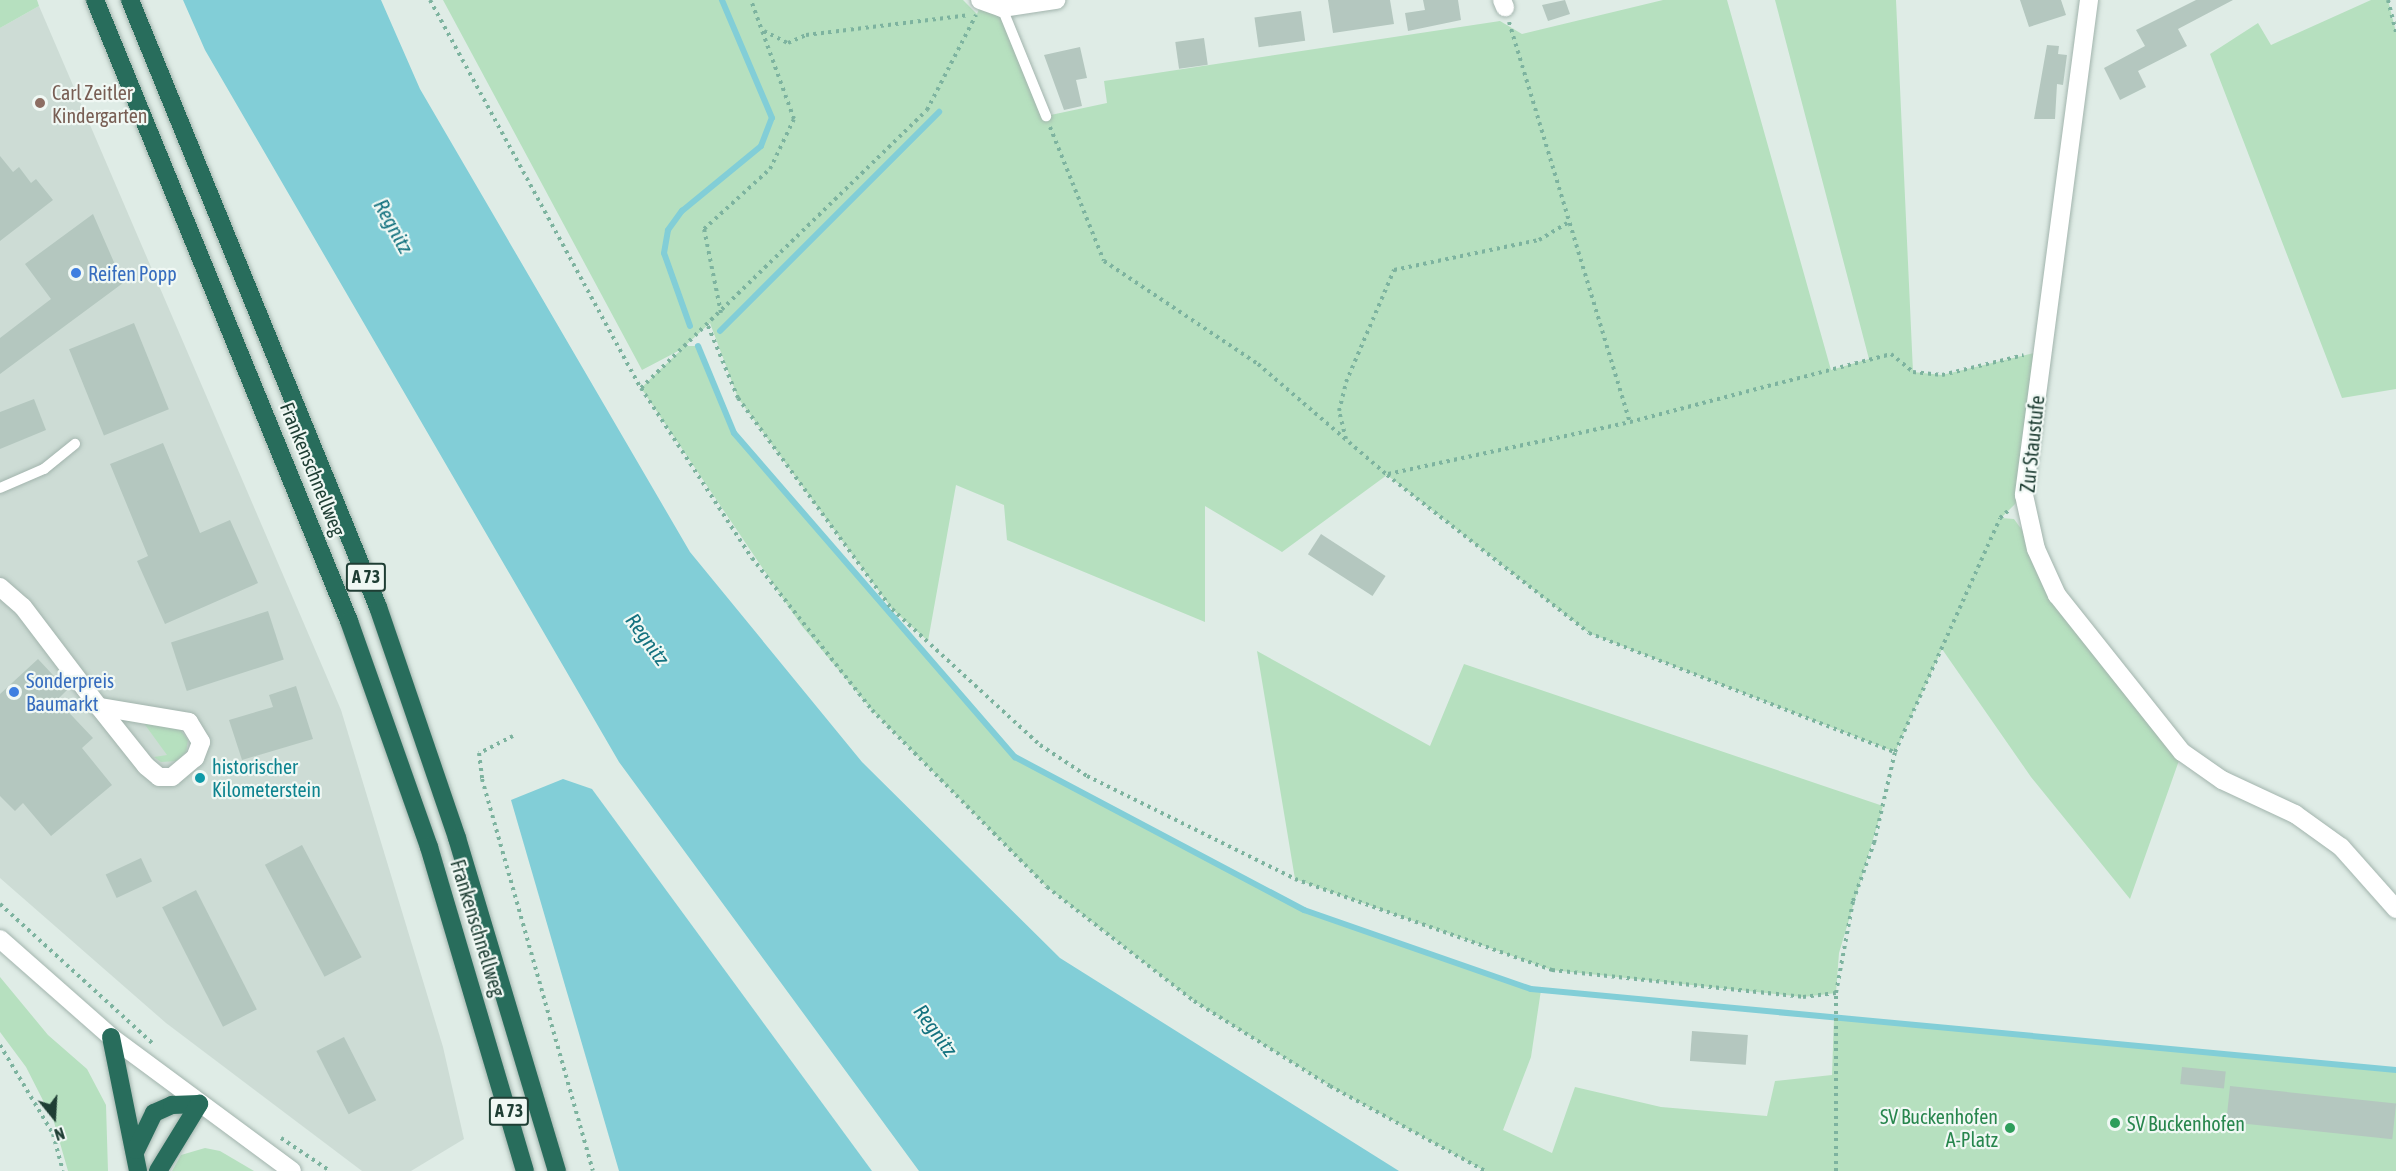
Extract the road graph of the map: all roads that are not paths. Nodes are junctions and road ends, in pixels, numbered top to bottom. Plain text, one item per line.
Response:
1 (94, 0) edge
2 (129, 0) edge
3 (1056, 0) edge
4 (2089, 0) edge
5 (980, 5) edge
6 (1002, 8) junction
7 (1046, 116) road end
8 (75, 444) dead end
9 (0, 488) edge
10 (0, 587) edge
11 (99, 706) junction
12 (2396, 909) edge
13 (0, 939) edge
14 (111, 1037) junction
15 (199, 1104) junction
16 (136, 1150) junction
17 (138, 1171) edge
18 (158, 1171) edge
19 (292, 1171) edge
20 (525, 1171) edge
21 (557, 1171) edge

1 - 20 highway, Frankenschnellweg / A 73
2 - 21 highway, Frankenschnellweg / A 73
3 - 6 street
4 - 12 street, Zur Staustufe
5 - 6 street
6 - 7 lane
8 - 9 lane
10 - 11 street
11 - 11 street
13 - 14 street
14 - 15 street
14 - 16 highway
15 - 16 highway
15 - 18 highway
15 - 19 street
16 - 17 highway

